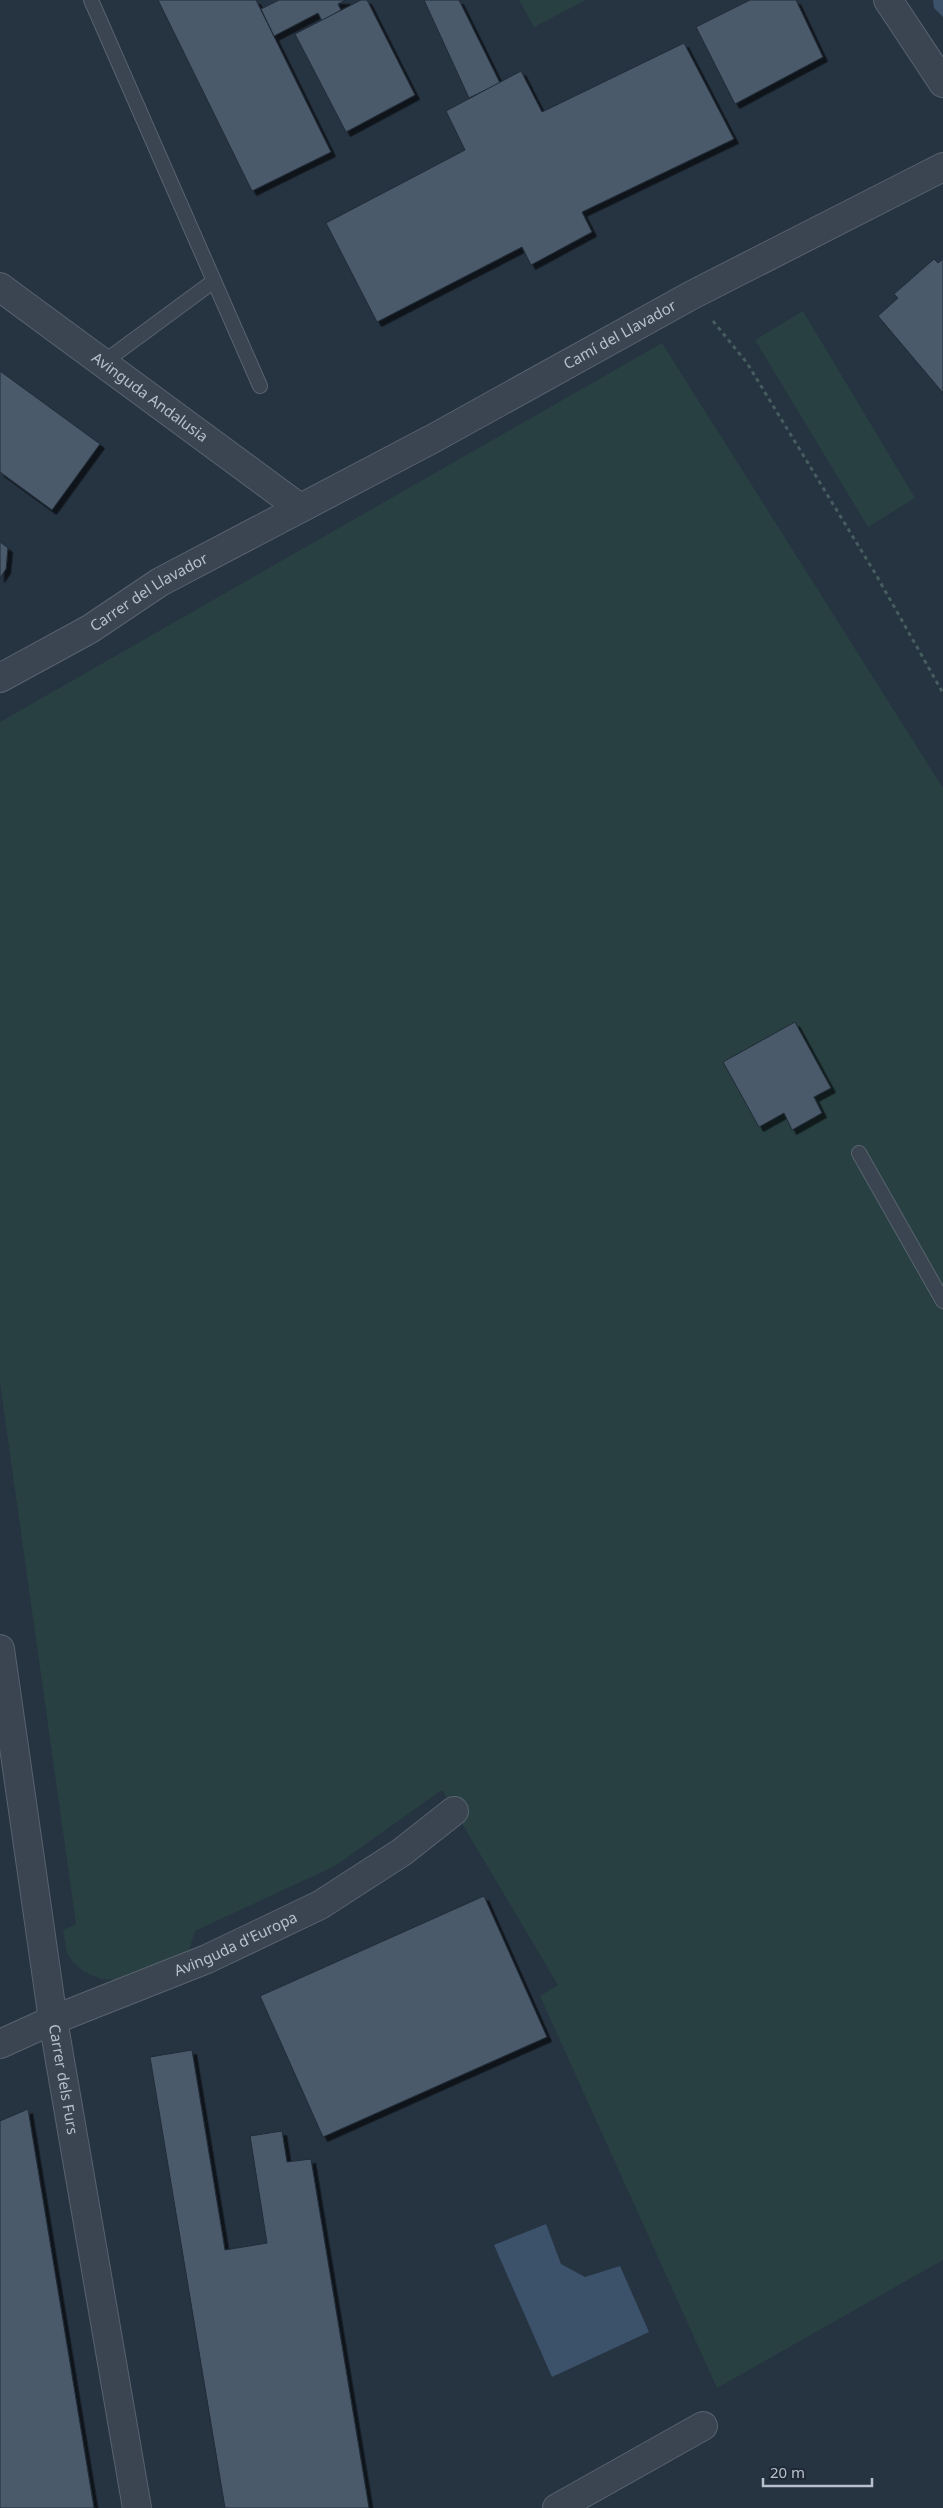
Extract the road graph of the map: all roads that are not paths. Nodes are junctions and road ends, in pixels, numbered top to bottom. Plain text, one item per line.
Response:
1 (91, 0) edge
2 (888, 0) edge
3 (943, 83) edge
4 (943, 167) edge
5 (214, 281) junction
6 (0, 287) edge
7 (104, 362) junction
8 (260, 386) dead end
9 (300, 508) junction
10 (0, 678) edge
11 (859, 1153) dead end
12 (943, 1301) edge
13 (0, 1650) edge
14 (454, 1811) dead end
15 (53, 2020) junction
16 (0, 2044) edge
17 (703, 2426) dead end
18 (137, 2508) edge
19 (557, 2508) edge

1 - 5 lane
2 - 3 street
4 - 9 street, Camí del Llavador
5 - 7 lane
5 - 8 lane
6 - 7 street, Avinguda Andalusia
7 - 9 street, Avinguda Andalusia
9 - 10 street, Carrer del Llavador
11 - 12 lane
13 - 15 street, Carrer dels Furs
14 - 15 street, Avinguda d'Europa
15 - 16 street, Avinguda d'Europa
15 - 18 street, Carrer dels Furs
17 - 19 street

